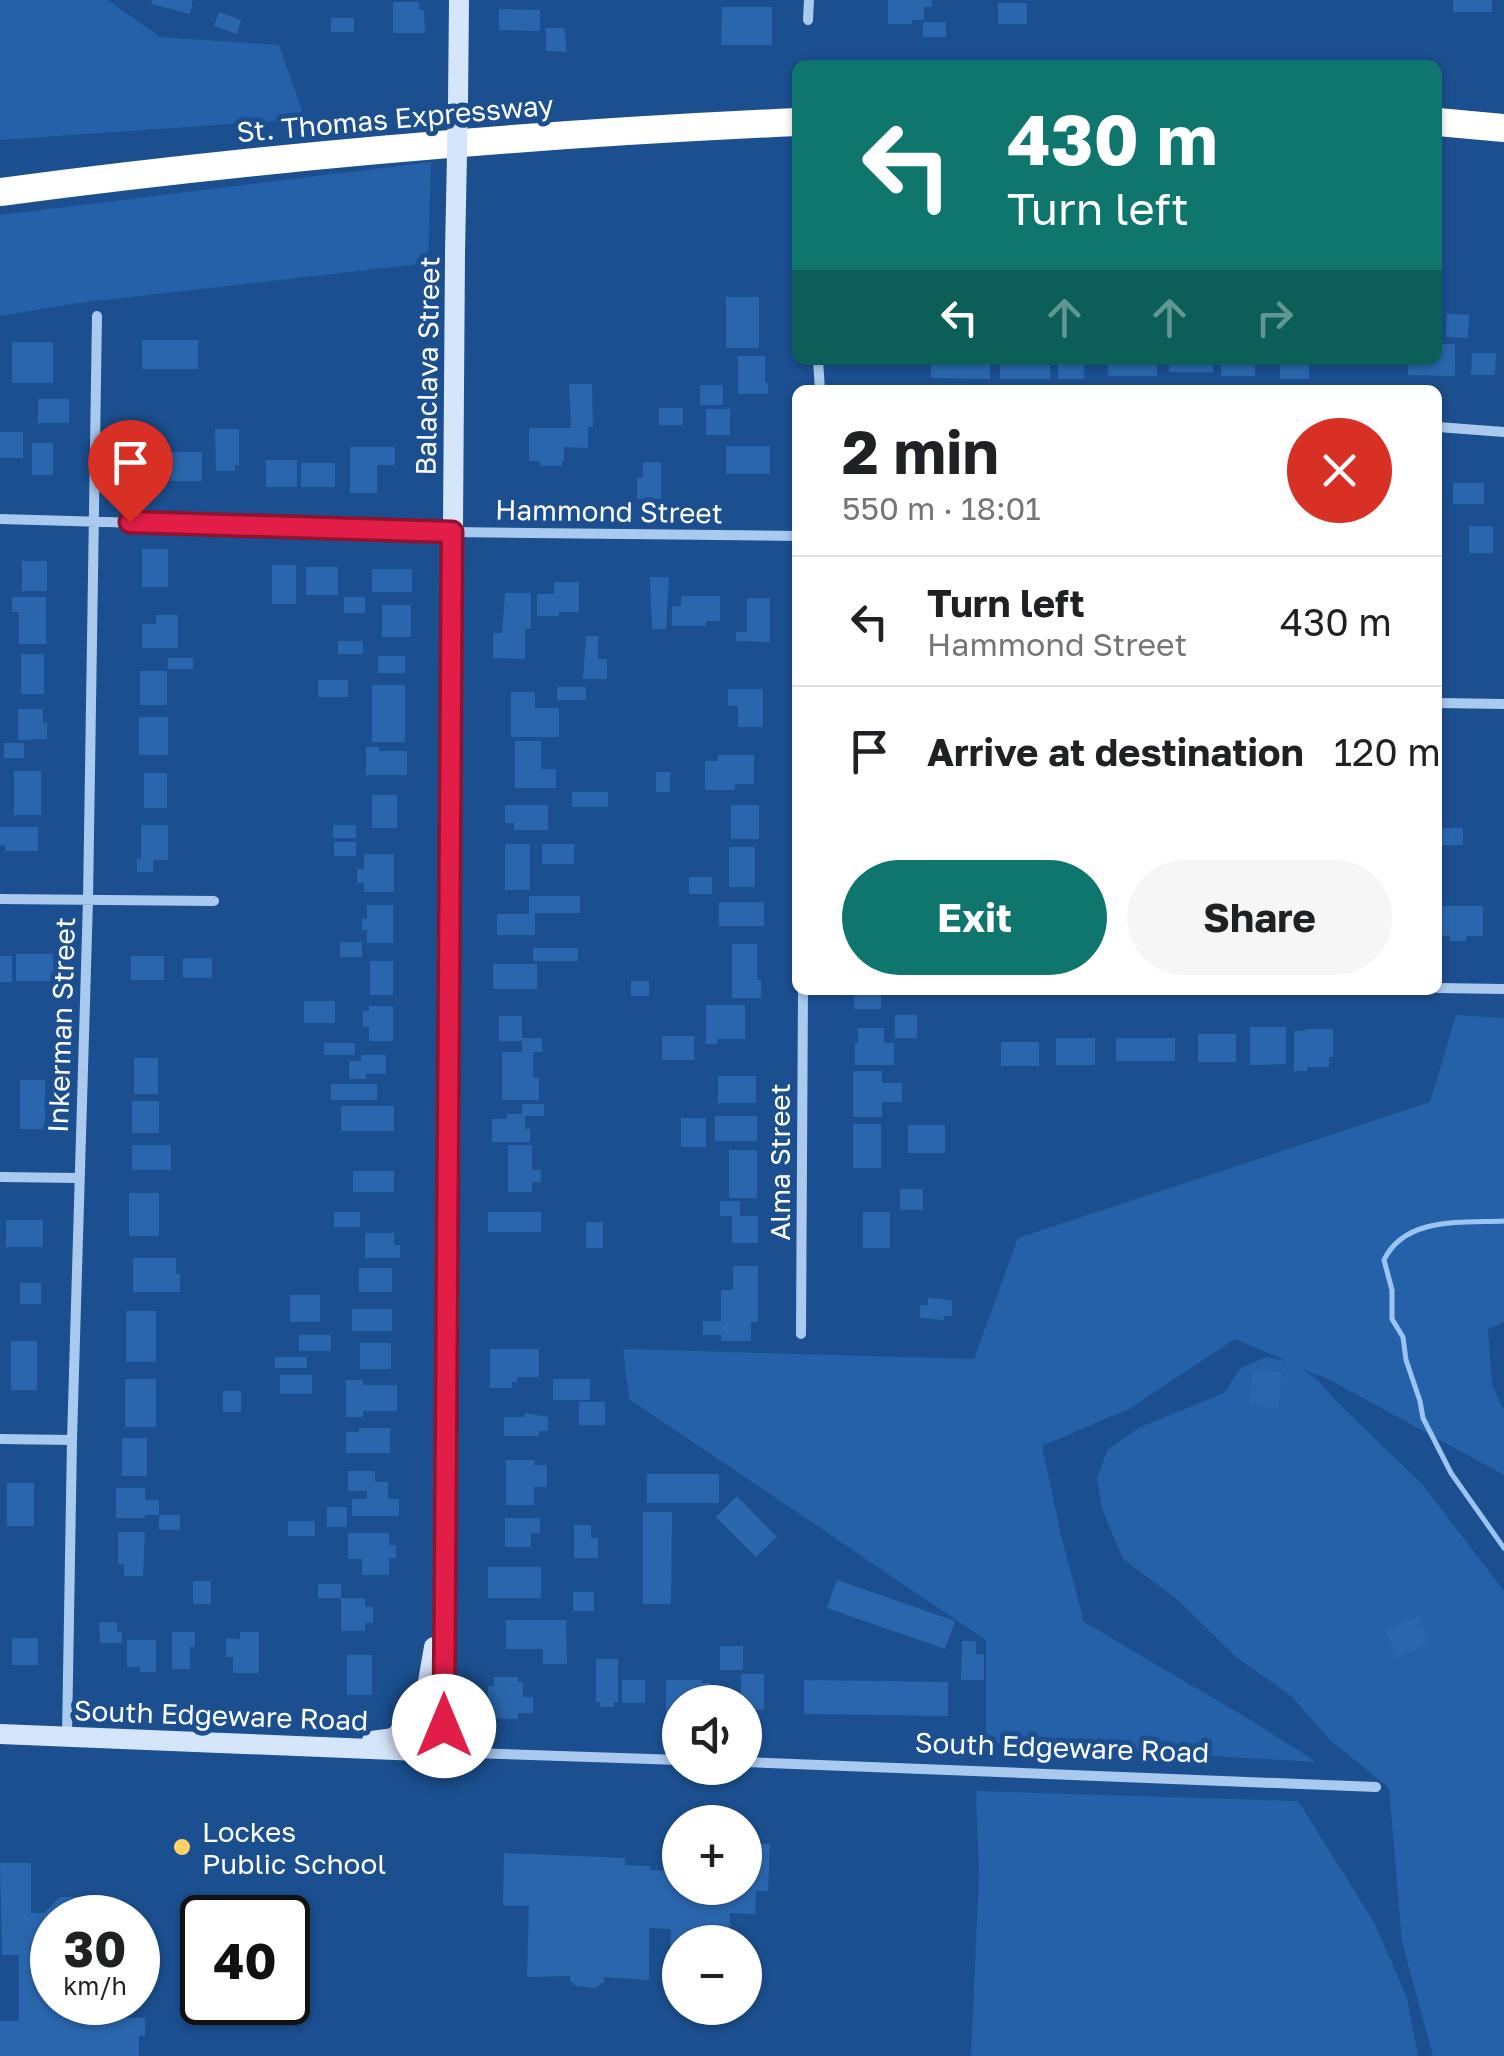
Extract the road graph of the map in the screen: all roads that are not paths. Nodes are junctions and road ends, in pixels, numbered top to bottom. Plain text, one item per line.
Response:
1 (459, 0) edge
2 (809, 0) edge
3 (808, 20) dead end
4 (792, 122) edge
5 (1442, 122) edge
6 (1504, 128) edge
7 (0, 192) edge
8 (97, 316) dead end
9 (1442, 427) edge
10 (1504, 432) edge
11 (0, 519) edge
12 (94, 521) junction
13 (452, 532) junction
14 (792, 536) edge
15 (1442, 703) edge
16 (1504, 704) edge
17 (0, 899) edge
18 (88, 900) junction
19 (214, 902) dead end
20 (1442, 988) edge
21 (1504, 989) edge
22 (803, 995) edge
23 (0, 1177) edge
24 (79, 1178) junction
25 (800, 1334) dead end
26 (0, 1438) edge
27 (72, 1440) junction
28 (445, 1576) junction
29 (0, 1734) edge
30 (67, 1736) junction
31 (320, 1746) junction
32 (444, 1752) junction
33 (662, 1759) edge
34 (762, 1763) edge
35 (1376, 1788) dead end

1 - 13 street, Balaclava Street, bridge
2 - 3 street
4 - 7 highway, St. Thomas Expressway
5 - 6 highway
8 - 12 street, Inkerman Street
9 - 10 street
11 - 12 street, Hammond Street
12 - 13 street, Hammond Street
12 - 18 street, Inkerman Street
13 - 14 street, Hammond Street
13 - 28 street, Balaclava Street
15 - 16 street
17 - 18 street
18 - 19 street
18 - 24 street, Inkerman Street
20 - 21 street
22 - 25 street, Alma Street
23 - 24 street
24 - 27 street, Inkerman Street
26 - 27 street
27 - 30 street, Inkerman Street
28 - 31 street
28 - 32 street, Balaclava Street
29 - 30 street, South Edgeware Road
30 - 31 street, South Edgeware Road
31 - 32 street, South Edgeware Road
32 - 33 street, South Edgeware Road
34 - 35 street, South Edgeware Road

